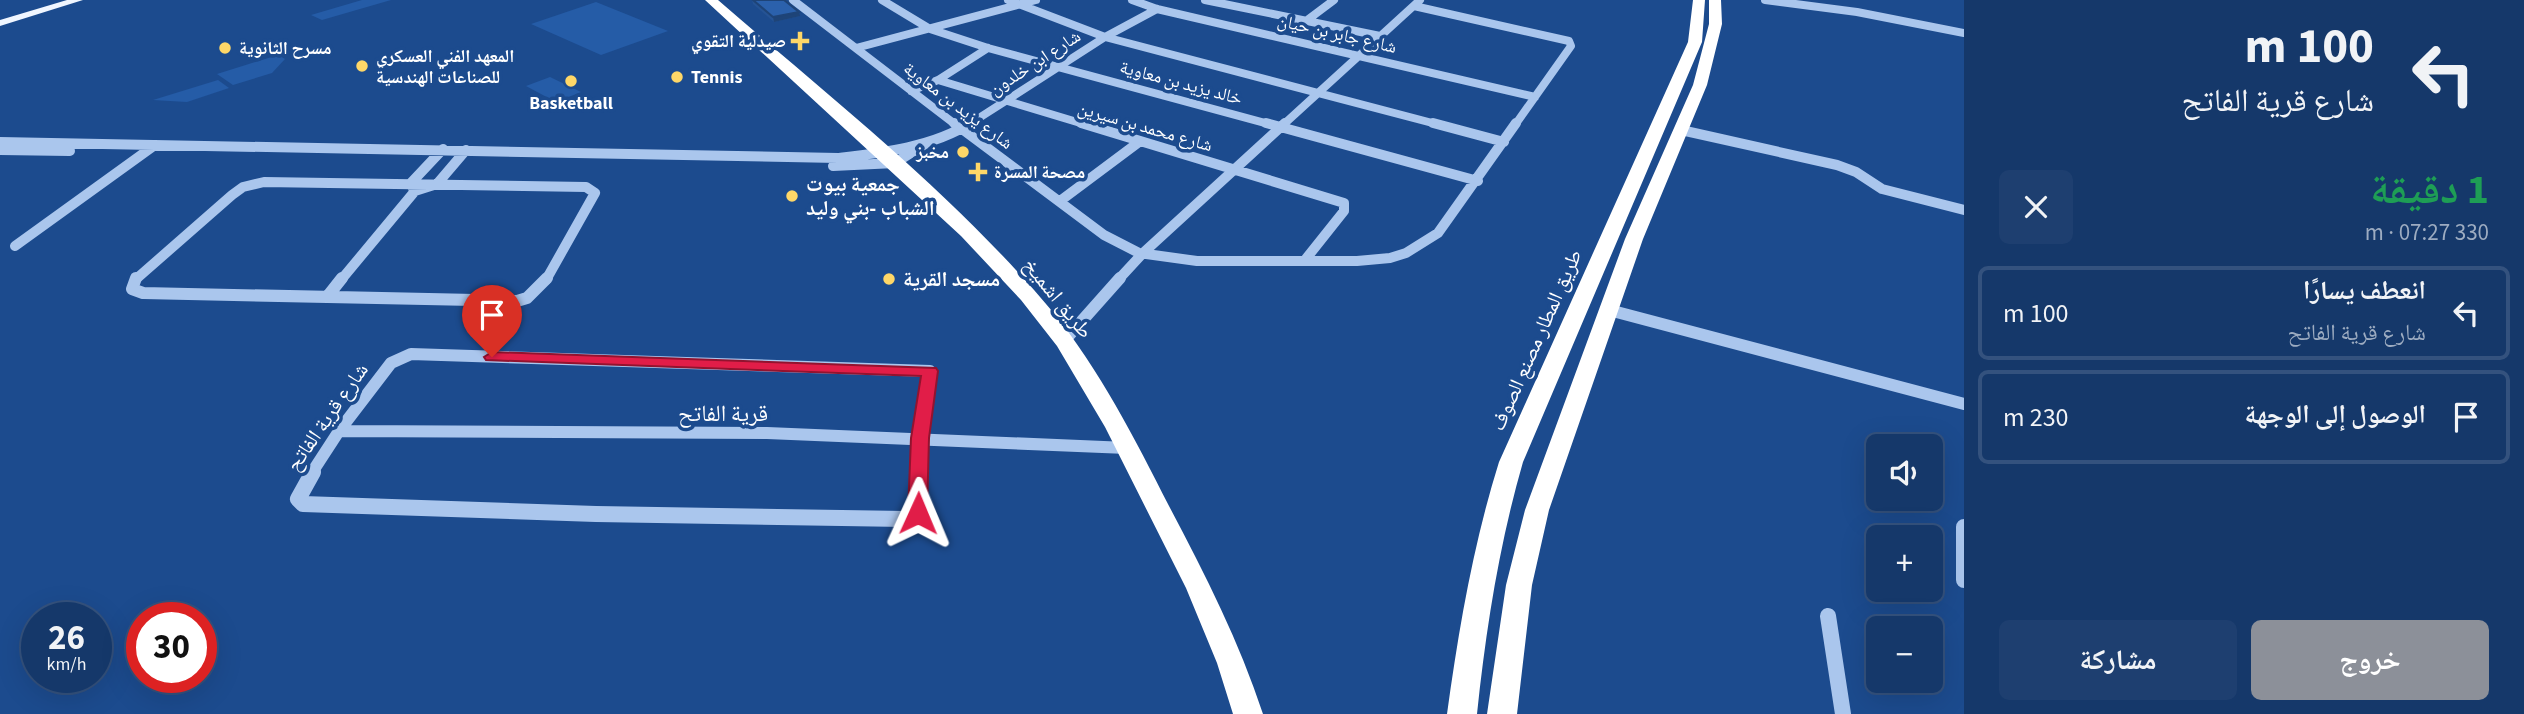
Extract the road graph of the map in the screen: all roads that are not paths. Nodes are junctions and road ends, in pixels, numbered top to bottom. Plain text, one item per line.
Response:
1 (66, 0) edge
2 (78, 0) edge
3 (711, 0) edge
4 (793, 0) edge
5 (882, 0) edge
6 (1008, 0) edge
7 (1036, 0) edge
8 (1132, 0) edge
9 (1205, 0) edge
10 (1242, 0) edge
11 (1334, 0) edge
12 (1699, 0) edge
13 (1715, 0) edge
14 (1765, 0) edge
15 (1417, 3) edge
16 (1018, 5) junction
17 (1233, 6) junction
18 (1157, 9) junction
19 (0, 21) edge
20 (1306, 21) junction
21 (930, 29) junction
22 (1964, 33) edge
23 (1380, 36) junction
24 (1105, 37) junction
25 (856, 48) junction
26 (988, 48) junction
27 (1359, 55) junction
28 (1059, 66) junction
29 (938, 80) junction
30 (911, 91) junction
31 (1321, 93) junction
32 (1535, 97) junction
33 (1003, 102) junction
34 (1283, 127) junction
35 (960, 130) junction
36 (1681, 130) junction
37 (928, 141) junction
38 (0, 142) edge
39 (1139, 142) junction
40 (1504, 142) junction
41 (55, 143) junction
42 (151, 148) junction
43 (0, 150) edge
44 (43, 151) junction
45 (440, 153) junction
46 (462, 154) junction
47 (888, 157) junction
48 (1237, 169) junction
49 (1478, 181) junction
50 (437, 184) junction
51 (413, 187) junction
52 (1060, 201) junction
53 (1624, 201) junction
54 (1648, 207) junction
55 (1964, 210) edge
56 (15, 246) dead end
57 (1142, 254) junction
58 (1306, 260) junction
59 (327, 297) junction
60 (1609, 310) junction
61 (1064, 341) junction
62 (1964, 404) edge
63 (339, 431) junction
64 (920, 438) junction
65 (1127, 448) junction
66 (1964, 527) edge
67 (1964, 580) edge
68 (1828, 615) dead end
69 (1248, 714) edge
70 (1462, 714) edge
71 (1502, 714) edge
72 (1843, 714) edge

1 - 19 main road
2 - 19 main road
3 - 47 highway, طريق اشميخ
4 - 25 street, شارع يزيد بن معاوية
5 - 21 street, خالد يزيد بن معاوية
6 - 16 street
7 - 16 street
8 - 18 street, شارع جابر بن حيان
9 - 17 street
10 - 17 street
11 - 20 street
12 - 53 highway, طريق المطار مصنع الصوف
13 - 36 highway
14 - 22 street
15 - 23 street
15 - 32 street, شارع يزيد بن معاوية
16 - 21 street
16 - 24 street
17 - 20 street
18 - 24 street, شارع ابن خلدون
18 - 27 street, شارع جابر بن حيان
20 - 23 street
21 - 25 street
21 - 26 street, خالد يزيد بن معاوية
23 - 27 street
24 - 28 street, شارع ابن خلدون
24 - 31 street
25 - 30 street, شارع يزيد بن معاوية
26 - 28 street, خالد يزيد بن معاوية
26 - 29 street
27 - 31 street
27 - 32 street, شارع جابر بن حيان
28 - 33 street, شارع ابن خلدون
28 - 34 street, خالد يزيد بن معاوية
29 - 30 street
29 - 33 street, شارع محمد بن سيرين
30 - 35 street, شارع يزيد بن معاوية
31 - 34 street
31 - 40 street
32 - 40 street, شارع يزيد بن معاوية
33 - 35 street, شارع ابن خلدون
33 - 39 street, شارع محمد بن سيرين
34 - 48 street
34 - 49 street, خالد يزيد بن معاوية
35 - 37 street, شارع ابن خلدون
35 - 52 street, شارع يزيد بن معاوية
36 - 54 highway
36 - 55 street
37 - 47 street
37 - 47 street
38 - 41 street
39 - 48 street, شارع محمد بن سيرين
39 - 52 street
40 - 49 street, شارع يزيد بن معاوية
41 - 42 street
41 - 44 street
42 - 44 street
42 - 45 street
42 - 56 street
43 - 44 street
45 - 46 street
45 - 51 street
46 - 47 street
46 - 47 street
46 - 50 street
47 - 61 highway, طريق اشميخ
48 - 57 street
48 - 58 street, شارع محمد بن سيرين
49 - 58 street, شارع يزيد بن معاوية
50 - 51 street
50 - 59 street
51 - 59 street
51 - 59 street
52 - 57 street, شارع يزيد بن معاوية
53 - 54 highway
53 - 70 highway, طريق المطار مصنع الصوف
54 - 60 highway
57 - 58 street, شارع يزيد بن معاوية
57 - 61 street
60 - 62 street
60 - 71 highway
61 - 65 highway, طريق اشميخ
63 - 64 street
63 - 64 street, شارع قرية الفاتح
63 - 64 street, شارع قرية الفاتح
64 - 65 street
65 - 69 highway, طريق اشميخ
66 - 67 street
68 - 72 street

